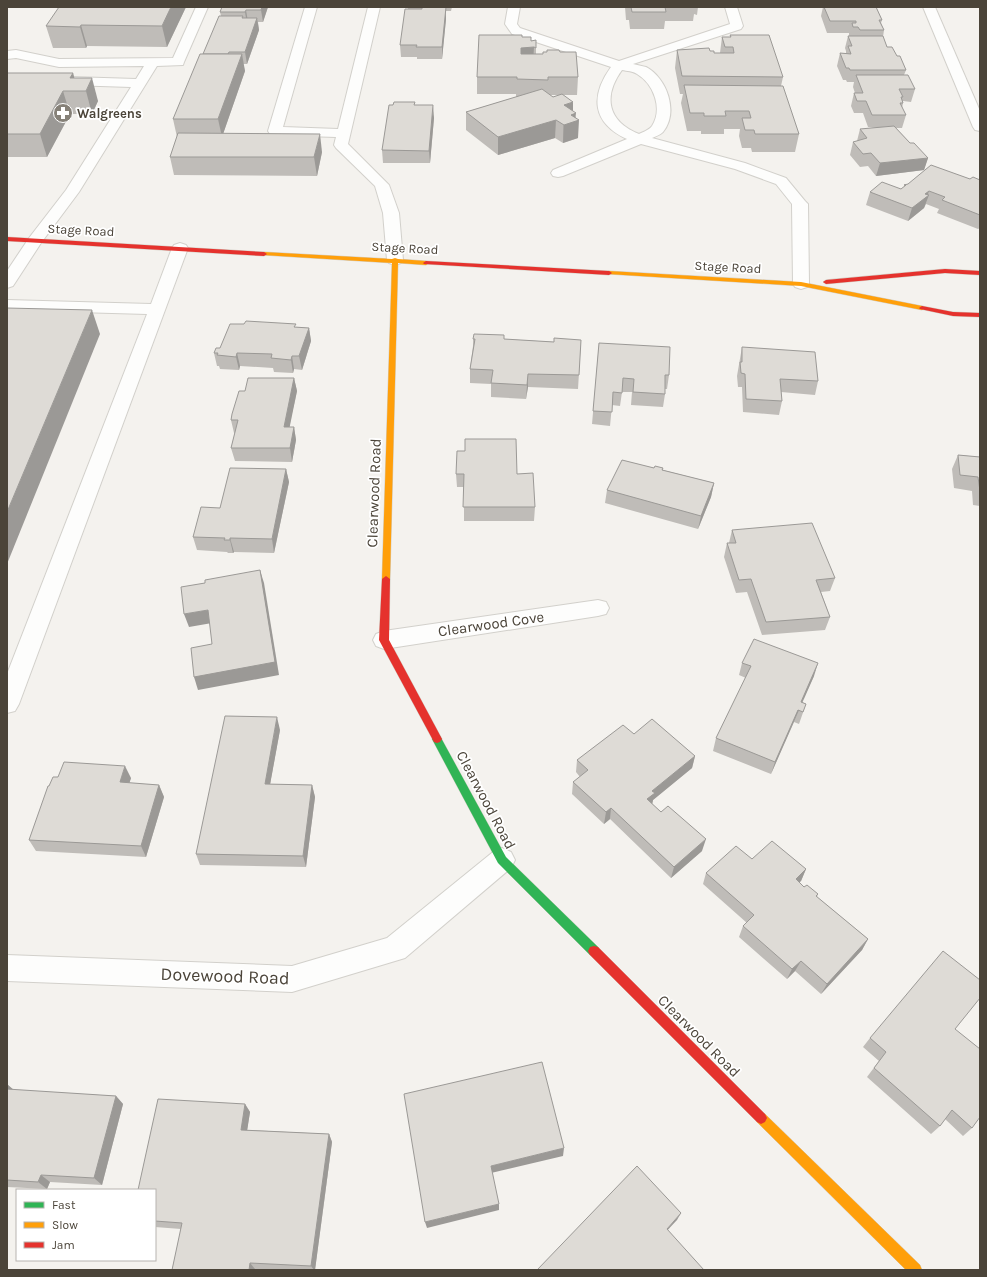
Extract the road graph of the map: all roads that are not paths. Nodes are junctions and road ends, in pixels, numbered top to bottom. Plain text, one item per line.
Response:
1 (202, 7) edge
2 (310, 7) edge
3 (374, 7) edge
4 (514, 7) edge
5 (731, 7) edge
6 (929, 7) edge
7 (7, 55) edge
8 (153, 62) junction
9 (619, 65) junction
10 (7, 79) edge
11 (140, 83) junction
12 (980, 127) edge
13 (344, 133) junction
14 (640, 139) junction
15 (558, 173) dead end
16 (7, 239) edge
17 (35, 241) junction
18 (180, 248) junction
19 (395, 260) junction
20 (980, 273) edge
21 (7, 283) edge
22 (801, 284) junction
23 (7, 304) edge
24 (157, 309) junction
25 (980, 315) edge
26 (598, 608) dead end
27 (384, 640) junction
28 (7, 704) edge
29 (502, 860) junction
30 (7, 968) edge
31 (915, 1270) edge

1 - 8 street
2 - 13 street
3 - 13 street
4 - 9 street
5 - 9 street
6 - 12 street
7 - 8 street
8 - 11 street
9 - 14 street
9 - 14 street
10 - 11 street
11 - 17 street
13 - 19 street
14 - 15 street
14 - 22 street
16 - 17 main road, Stage Road
17 - 18 main road, Stage Road
17 - 21 street
18 - 19 main road, Stage Road
18 - 24 street
19 - 22 main road, Stage Road
19 - 27 main road, Clearwood Road
20 - 22 main road, Stage Road
22 - 25 main road, Stage Road
23 - 24 street
24 - 28 street
26 - 27 street, Clearwood Cove
27 - 29 main road, Clearwood Road
29 - 30 street, Dovewood Road
29 - 31 main road, Clearwood Road

